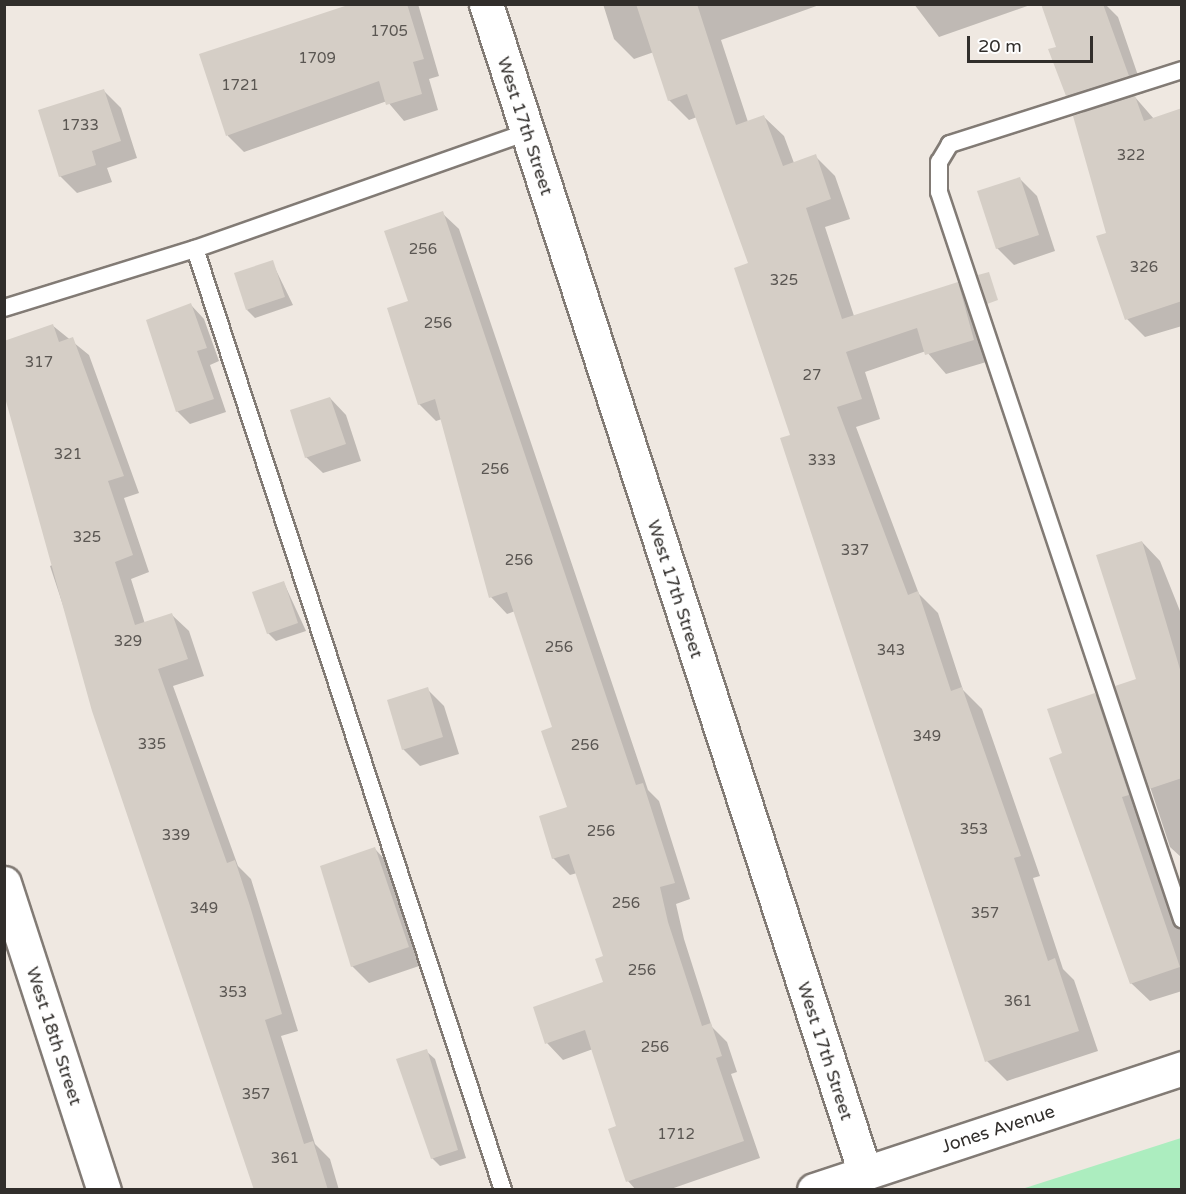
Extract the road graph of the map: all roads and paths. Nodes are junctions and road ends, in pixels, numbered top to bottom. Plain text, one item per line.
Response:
1 (486, 4) edge
2 (1182, 70) edge
3 (527, 132) junction
4 (195, 249) junction
5 (4, 308) edge
6 (4, 883) edge
7 (1182, 919) edge
8 (1182, 1068) edge
9 (865, 1173) junction
10 (104, 1190) edge
11 (503, 1190) edge
12 (814, 1190) edge

1 - 3 street, West 17th Street
2 - 7 lane
3 - 4 lane
3 - 9 street, West 17th Street
4 - 5 lane
4 - 11 lane
6 - 10 street, West 18th Street
8 - 9 street, Jones Avenue
9 - 12 street, Jones Avenue

